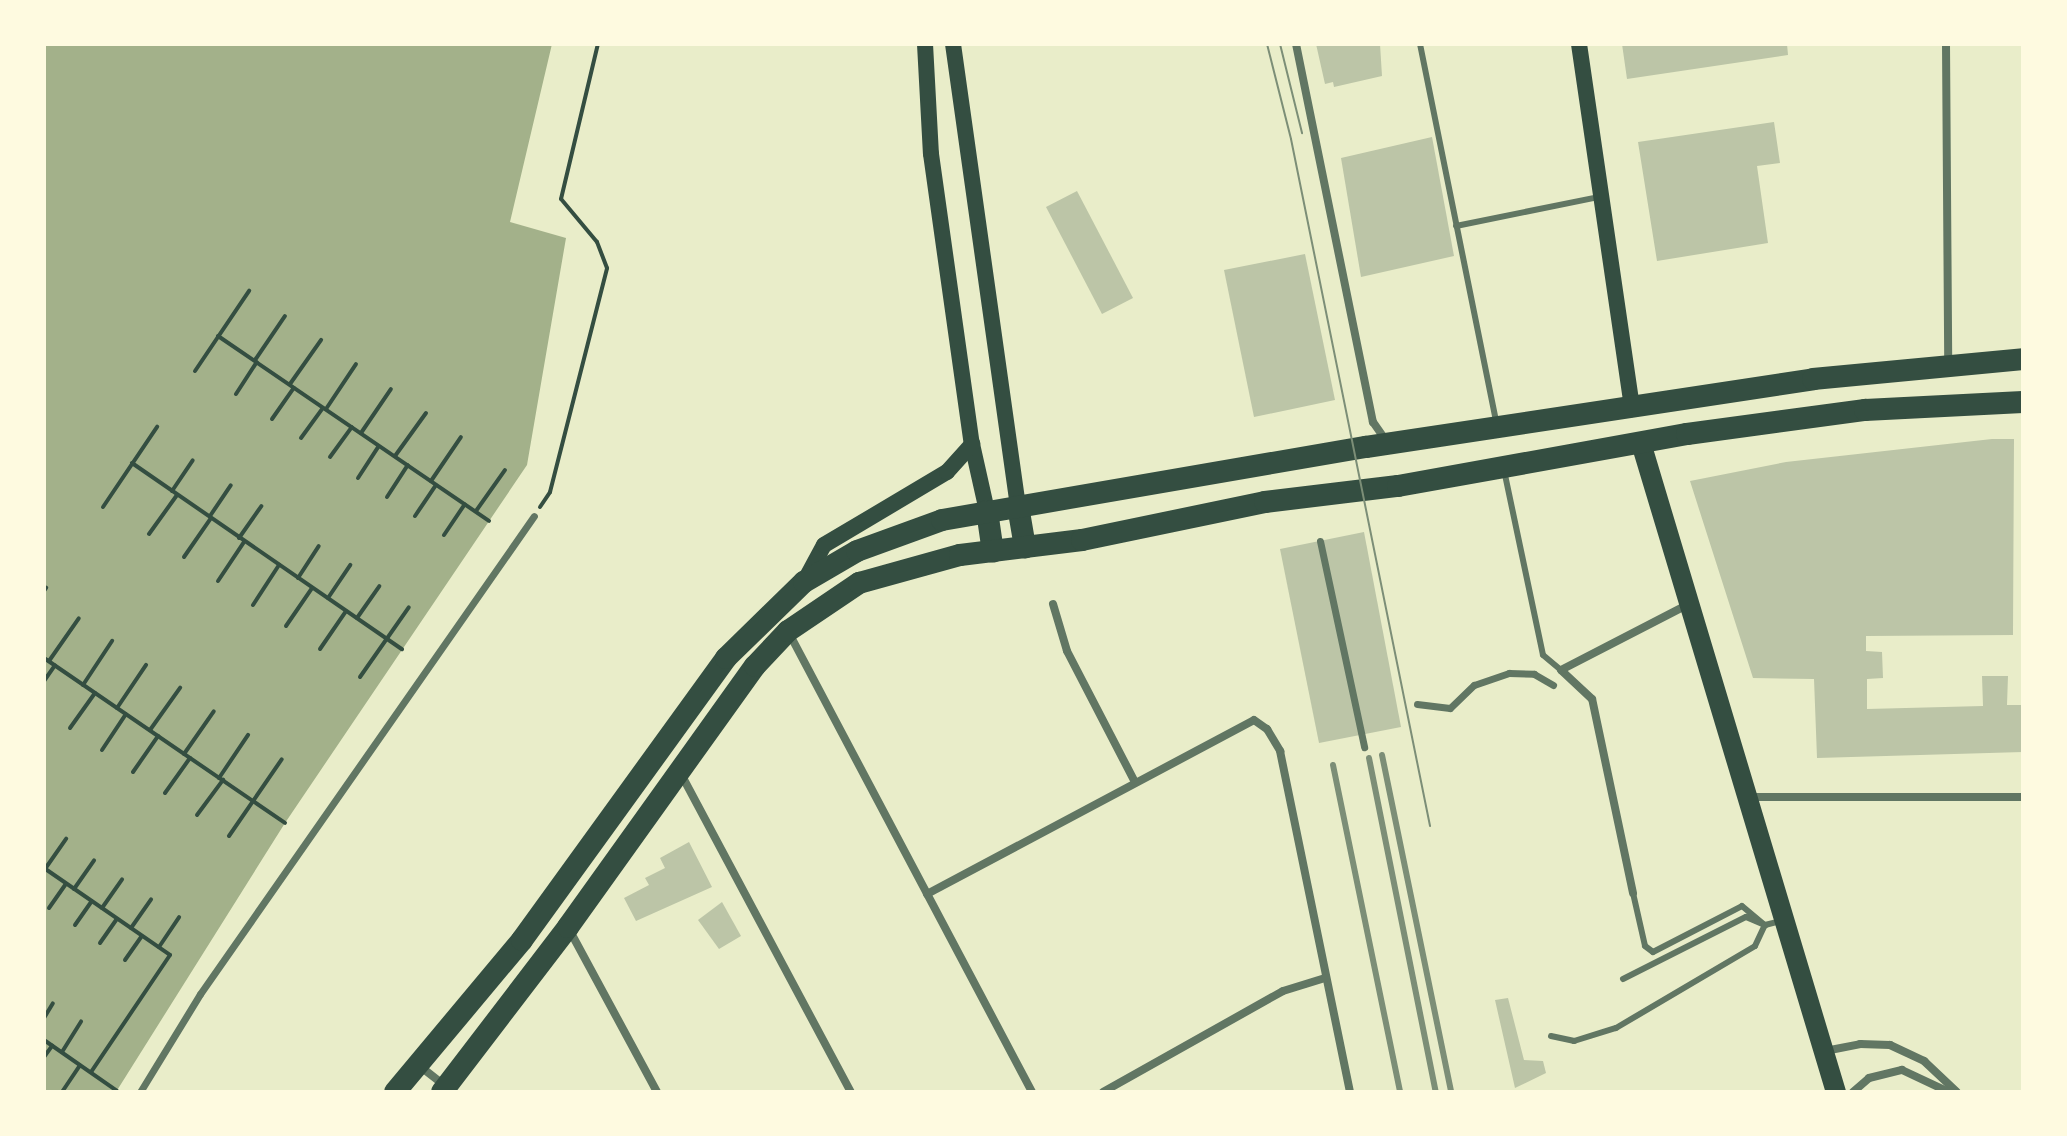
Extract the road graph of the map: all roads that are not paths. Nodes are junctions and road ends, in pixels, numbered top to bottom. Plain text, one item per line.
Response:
1 (925, 44) edge
2 (953, 44) edge
3 (1296, 44) edge
4 (1420, 44) edge
5 (1579, 44) edge
6 (1946, 44) edge
7 (1598, 197) junction
8 (1456, 226) junction
9 (2023, 359) edge
10 (1948, 365) junction
11 (2023, 402) edge
12 (1632, 409) junction
13 (1497, 430) junction
14 (1641, 443) junction
15 (972, 444) junction
16 (1392, 444) junction
17 (1503, 466) junction
18 (1018, 506) junction
19 (987, 511) junction
20 (534, 516) dead end
21 (1320, 541) dead end
22 (1025, 547) junction
23 (993, 552) junction
24 (804, 582) junction
25 (1691, 603) junction
26 (1053, 604) dead end
27 (788, 631) junction
28 (1561, 670) junction
29 (1553, 685) dead end
30 (1417, 704) dead end
31 (1364, 747) dead end
32 (679, 769) junction
33 (1135, 782) junction
34 (1747, 797) junction
35 (2023, 797) edge
36 (1633, 893) joint
37 (927, 894) junction
38 (1775, 923) junction
39 (568, 927) junction
40 (1325, 978) junction
41 (1623, 979) dead end
42 (1551, 1036) dead end
43 (1824, 1051) junction
44 (416, 1064) junction
45 (446, 1090) edge
46 (140, 1092) edge
47 (395, 1092) edge
48 (657, 1092) edge
49 (851, 1092) edge
50 (1032, 1092) edge
51 (1103, 1092) edge
52 (1350, 1092) edge
53 (1836, 1092) edge
54 (1853, 1092) edge
55 (1949, 1092) edge
56 (1957, 1092) edge

1 - 15 main road
2 - 18 main road
3 - 16 street
4 - 8 lane
5 - 7 main road
6 - 10 street
7 - 8 lane
7 - 12 main road
8 - 13 lane
9 - 10 highway
10 - 12 highway
11 - 14 highway
12 - 13 highway
12 - 14 highway
13 - 16 highway
14 - 17 highway
14 - 25 main road
15 - 19 main road
15 - 24 main road
16 - 18 highway
17 - 22 highway
17 - 28 lane
18 - 19 highway
18 - 22 highway
19 - 23 highway
19 - 24 highway
20 - 46 street
21 - 31 street
22 - 23 highway
23 - 27 highway
24 - 44 highway
25 - 28 street
25 - 34 main road
26 - 33 street
27 - 32 highway
27 - 37 street
28 - 36 street
29 - 30 street
32 - 39 highway
32 - 49 street
33 - 37 street
33 - 40 street
34 - 35 street
34 - 38 main road
36 - 38 lane
37 - 50 street
38 - 41 lane
38 - 42 lane
38 - 43 main road
39 - 45 highway
39 - 48 street
40 - 51 street
40 - 52 street
43 - 53 main road
43 - 56 street
44 - 45 street
44 - 47 highway
54 - 55 street

